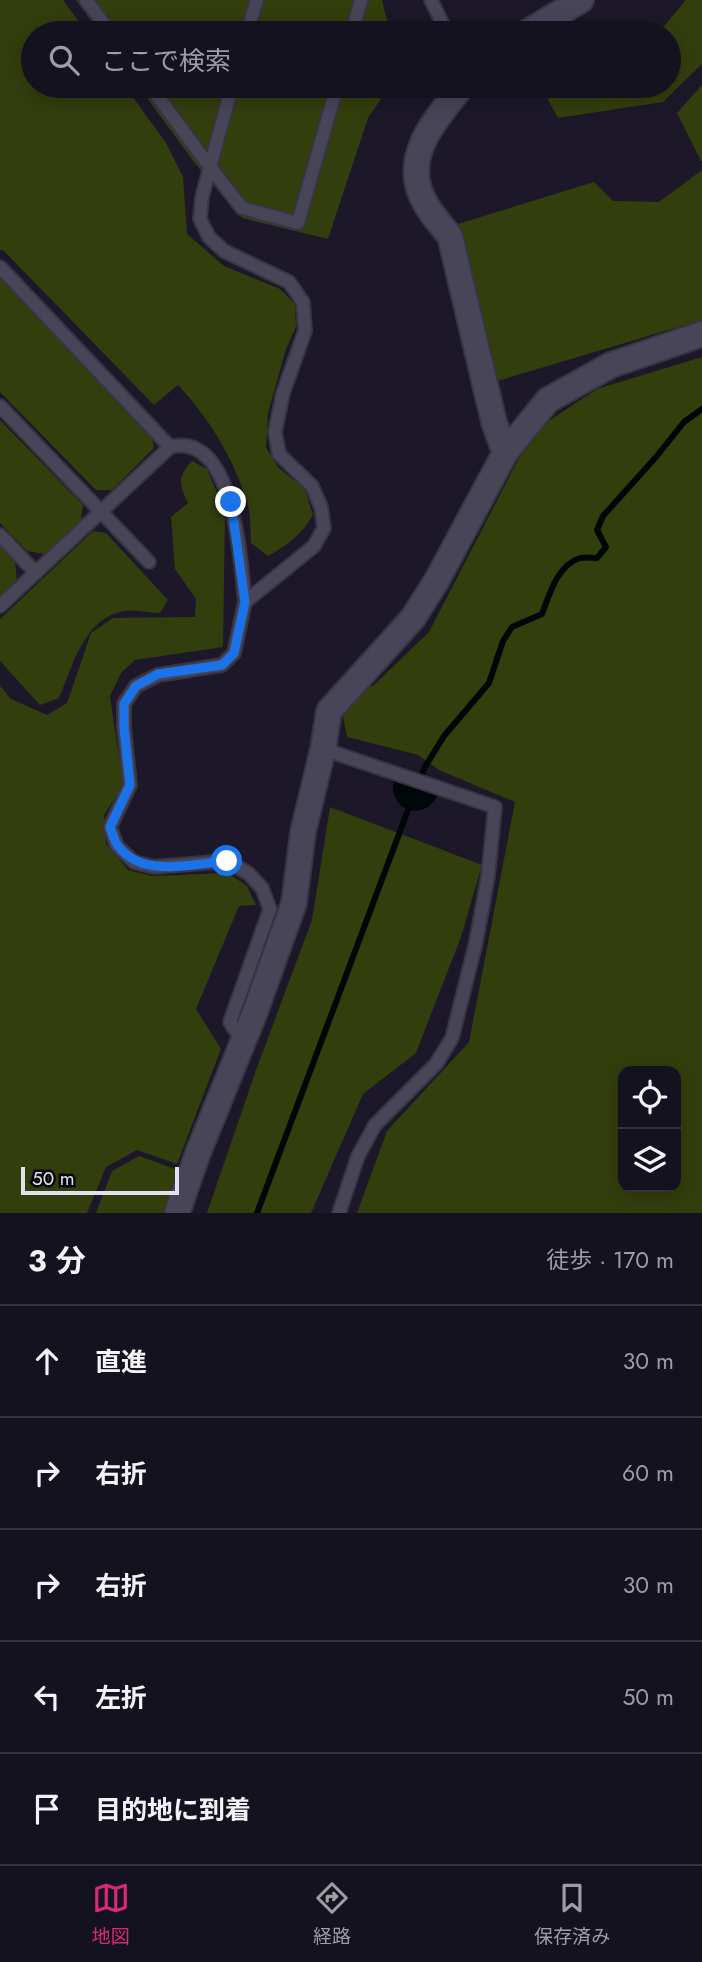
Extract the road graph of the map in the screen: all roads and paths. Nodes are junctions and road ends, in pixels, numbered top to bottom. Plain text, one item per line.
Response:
1 (86, 0) edge
2 (257, 0) edge
3 (361, 0) edge
4 (431, 0) edge
5 (581, 0) edge
6 (102, 21) edge
7 (251, 21) edge
8 (355, 21) edge
9 (441, 21) edge
10 (546, 21) edge
11 (159, 98) edge
12 (229, 98) edge
13 (334, 98) edge
14 (453, 98) edge
15 (210, 167) junction
16 (0, 267) edge
17 (702, 334) edge
18 (0, 407) edge
19 (170, 447) junction
20 (505, 453) junction
21 (101, 512) junction
22 (0, 535) edge
23 (149, 562) dead end
24 (36, 573) junction
25 (245, 602) junction
26 (0, 606) edge
27 (323, 749) junction
28 (242, 1041) junction
29 (177, 1213) edge
30 (339, 1213) edge

1 - 6 lane
2 - 7 lane
3 - 8 lane
4 - 9 lane
5 - 10 street
11 - 15 lane
12 - 15 lane
13 - 15 lane
14 - 20 street
15 - 25 lane
16 - 19 lane
17 - 20 street
18 - 21 lane
19 - 21 lane
19 - 25 lane
20 - 27 street
21 - 23 lane
21 - 24 lane
22 - 24 lane
24 - 26 lane
25 - 28 lane
27 - 28 street
27 - 30 lane
28 - 29 street

